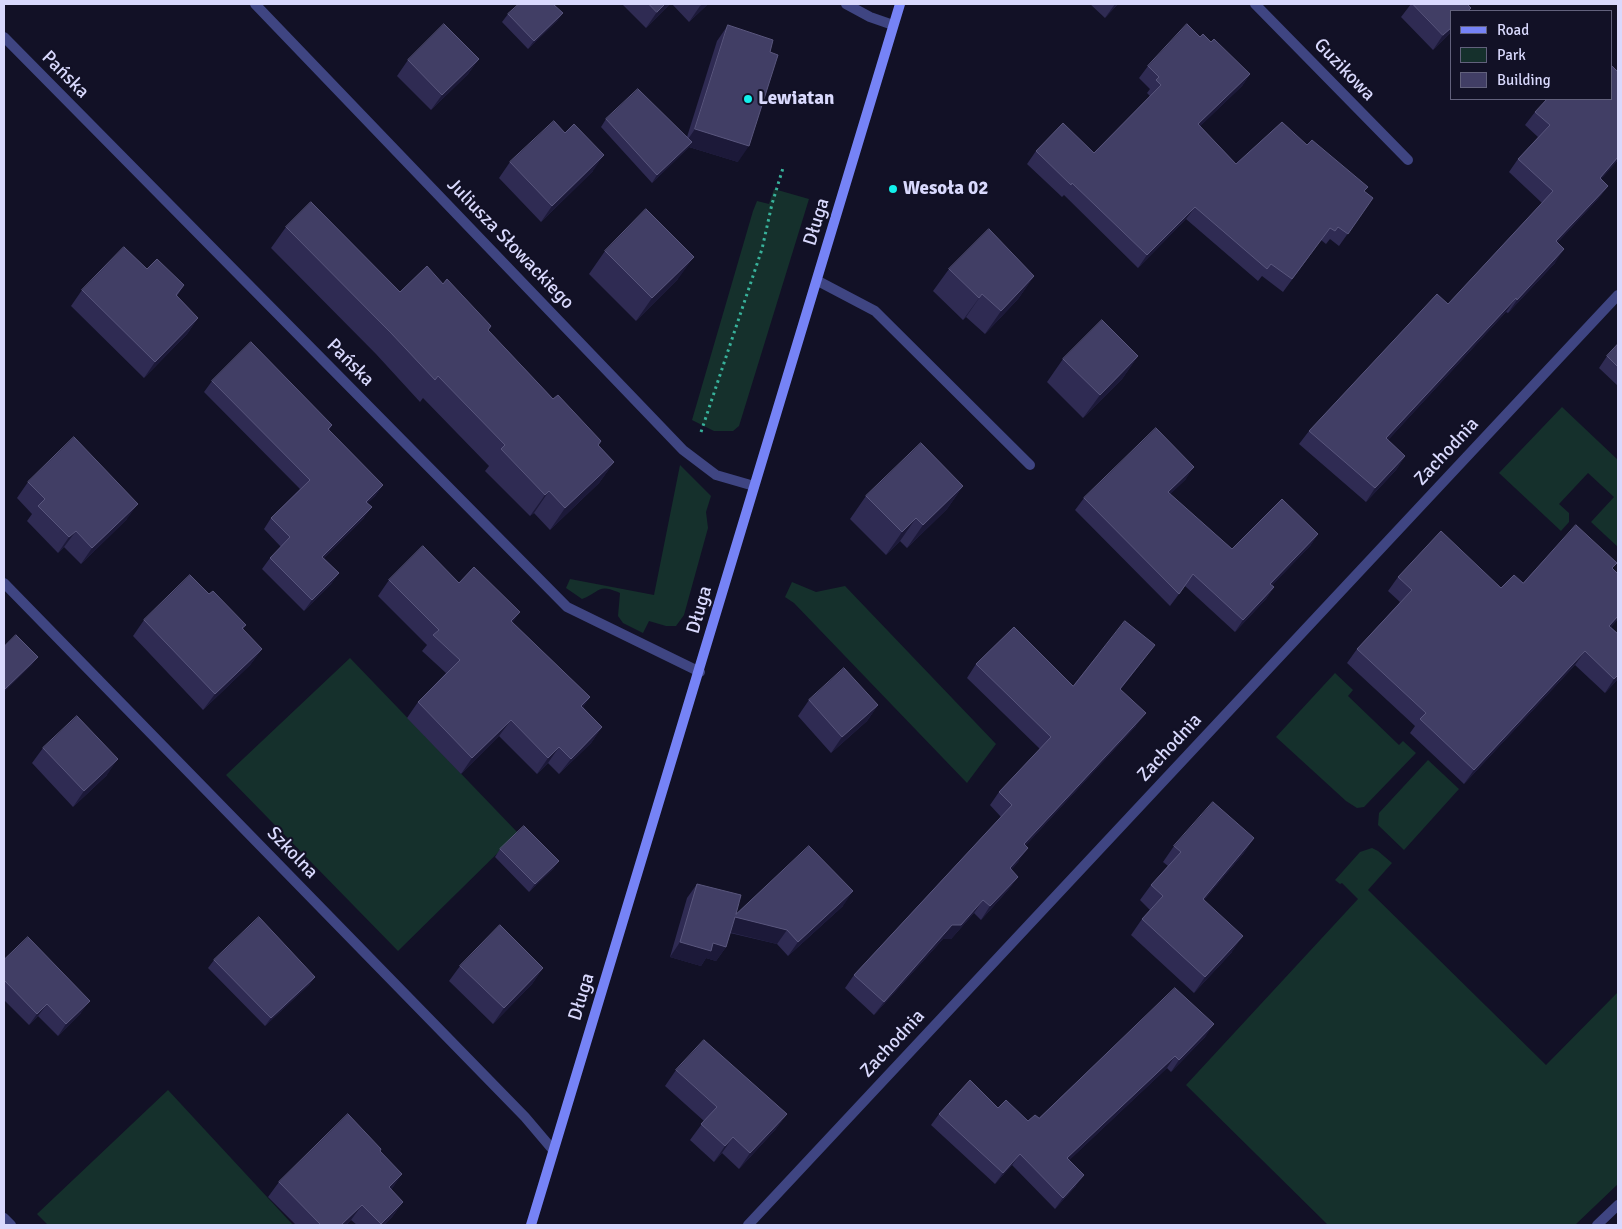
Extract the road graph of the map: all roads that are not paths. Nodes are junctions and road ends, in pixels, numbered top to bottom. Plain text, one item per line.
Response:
1 (255, 4) edge
2 (846, 4) edge
3 (900, 4) edge
4 (1255, 4) edge
5 (893, 25) junction
6 (4, 37) edge
7 (1408, 160) dead end
8 (818, 281) junction
9 (1618, 295) edge
10 (1030, 465) dead end
11 (754, 486) junction
12 (4, 583) edge
13 (700, 672) junction
14 (553, 1150) junction
15 (1618, 1205) edge
16 (4, 1218) edge
17 (10, 1225) edge
18 (531, 1225) edge
19 (748, 1225) edge
20 (1597, 1225) edge

1 - 11 street, Juliusza Słowackiego
2 - 5 street
3 - 5 street, Długa
4 - 7 street, Guzikowa
5 - 8 street, Długa
6 - 13 street, Pańska
8 - 10 street
8 - 11 street, Długa
9 - 19 street, Zachodnia
11 - 13 street, Długa
12 - 14 street, Szkolna
13 - 14 street, Długa
14 - 18 street, Długa
15 - 20 street
16 - 17 street

